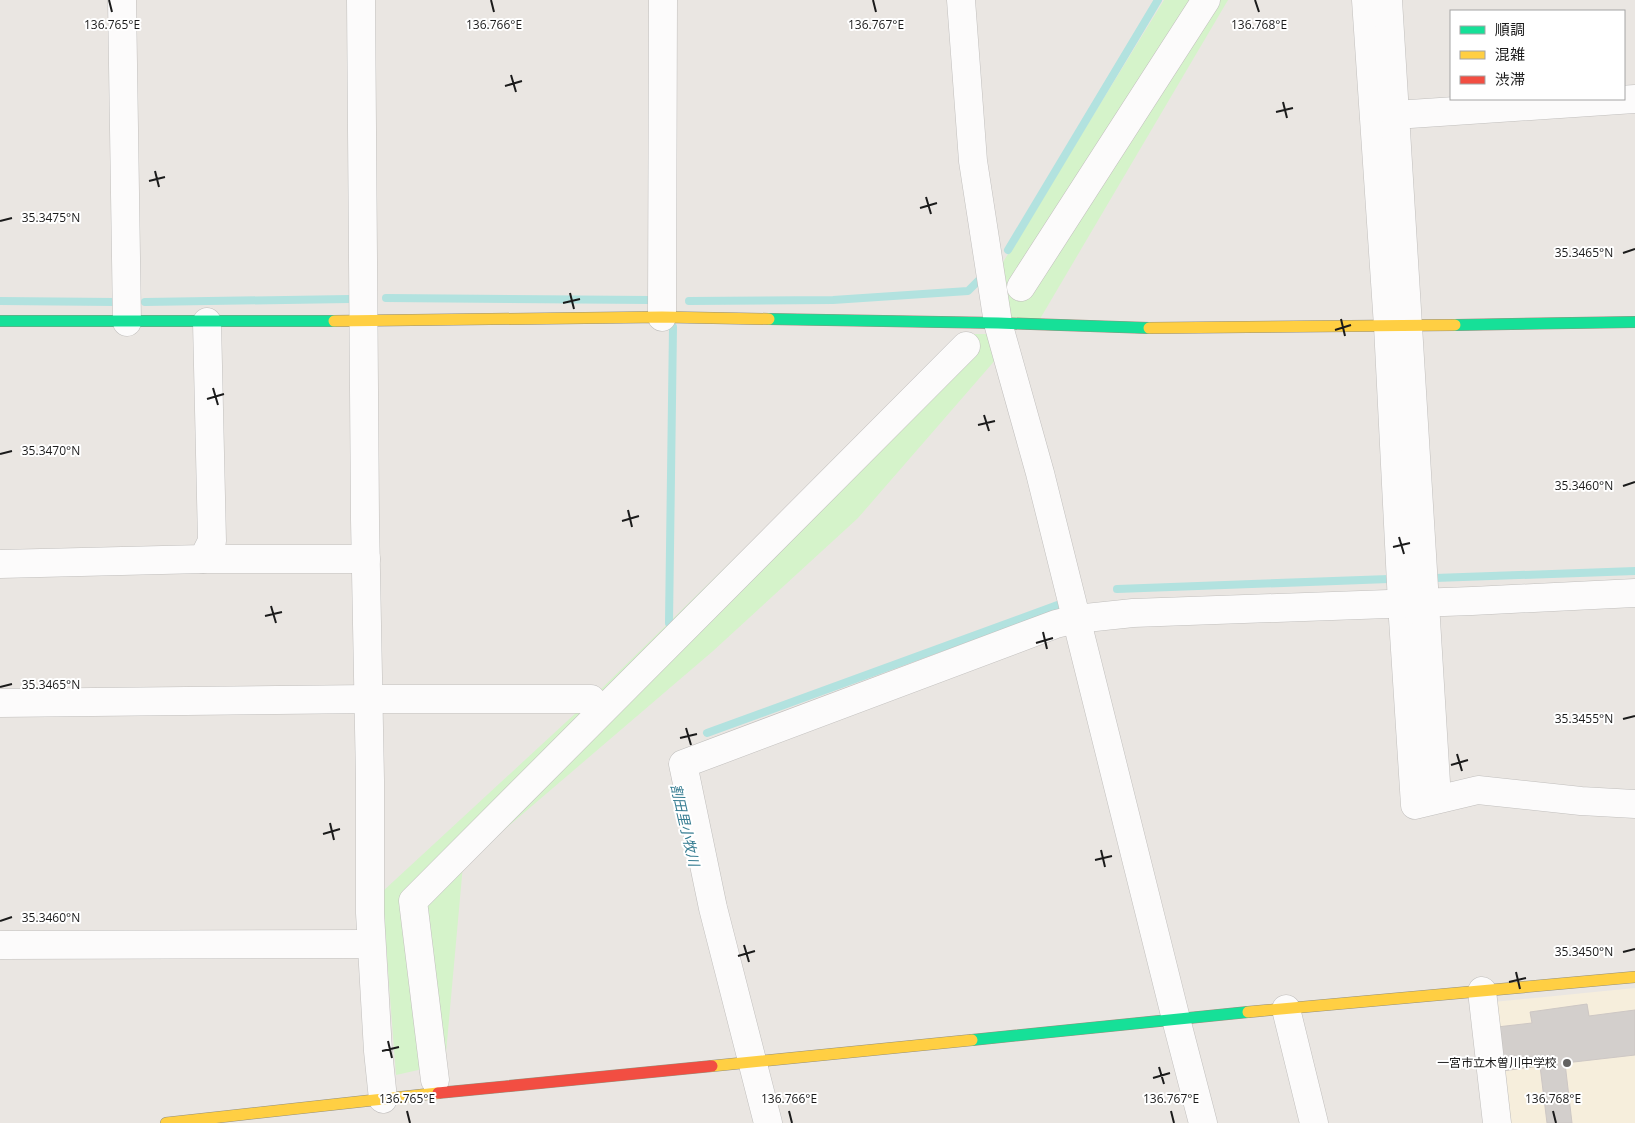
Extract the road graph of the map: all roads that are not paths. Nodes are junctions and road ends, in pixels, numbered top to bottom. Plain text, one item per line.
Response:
1 (122, 0) edge
2 (361, 0) edge
3 (663, 0) edge
4 (961, 0) edge
5 (1206, 0) edge
6 (1366, 0) edge
7 (1388, 0) edge
8 (1620, 100) edge
9 (1395, 115) junction
10 (1021, 287) dead end
11 (662, 318) junction
12 (0, 321) edge
13 (365, 321) junction
14 (127, 322) junction
15 (207, 322) junction
16 (1635, 322) edge
17 (998, 323) junction
18 (1398, 326) junction
19 (966, 346) dead end
20 (366, 558) junction
21 (203, 559) junction
22 (0, 564) edge
23 (1635, 593) edge
24 (1414, 603) junction
25 (1076, 619) junction
26 (369, 699) junction
27 (591, 699) dead end
28 (0, 703) edge
29 (1635, 804) edge
30 (372, 944) junction
31 (0, 945) edge
32 (1635, 977) edge
33 (1482, 991) junction
34 (1286, 1009) junction
35 (1176, 1019) junction
36 (753, 1061) junction
37 (435, 1080) dead end
38 (383, 1099) junction
39 (189, 1122) edge
40 (166, 1123) edge
41 (768, 1123) edge
42 (1203, 1123) edge
43 (1314, 1123) edge
44 (1497, 1123) edge

1 - 14 street
2 - 13 street
3 - 11 street
4 - 17 street
5 - 10 street
6 - 18 street
7 - 9 street
8 - 9 street
9 - 18 street
11 - 13 street
11 - 17 street
12 - 14 street
13 - 15 street
13 - 20 street
14 - 15 street
15 - 21 street
16 - 18 street
17 - 18 street
17 - 25 street
18 - 24 street
19 - 37 street
20 - 21 street
20 - 26 street
21 - 22 street
23 - 24 street
24 - 25 street
24 - 29 street
25 - 35 street
25 - 36 street
26 - 27 street
26 - 28 street
26 - 30 street
30 - 31 street
30 - 38 street
32 - 33 street
33 - 34 street
33 - 44 street
34 - 35 street
34 - 43 street
35 - 36 street
35 - 42 street
36 - 38 street
36 - 41 street
38 - 39 street
39 - 40 street

